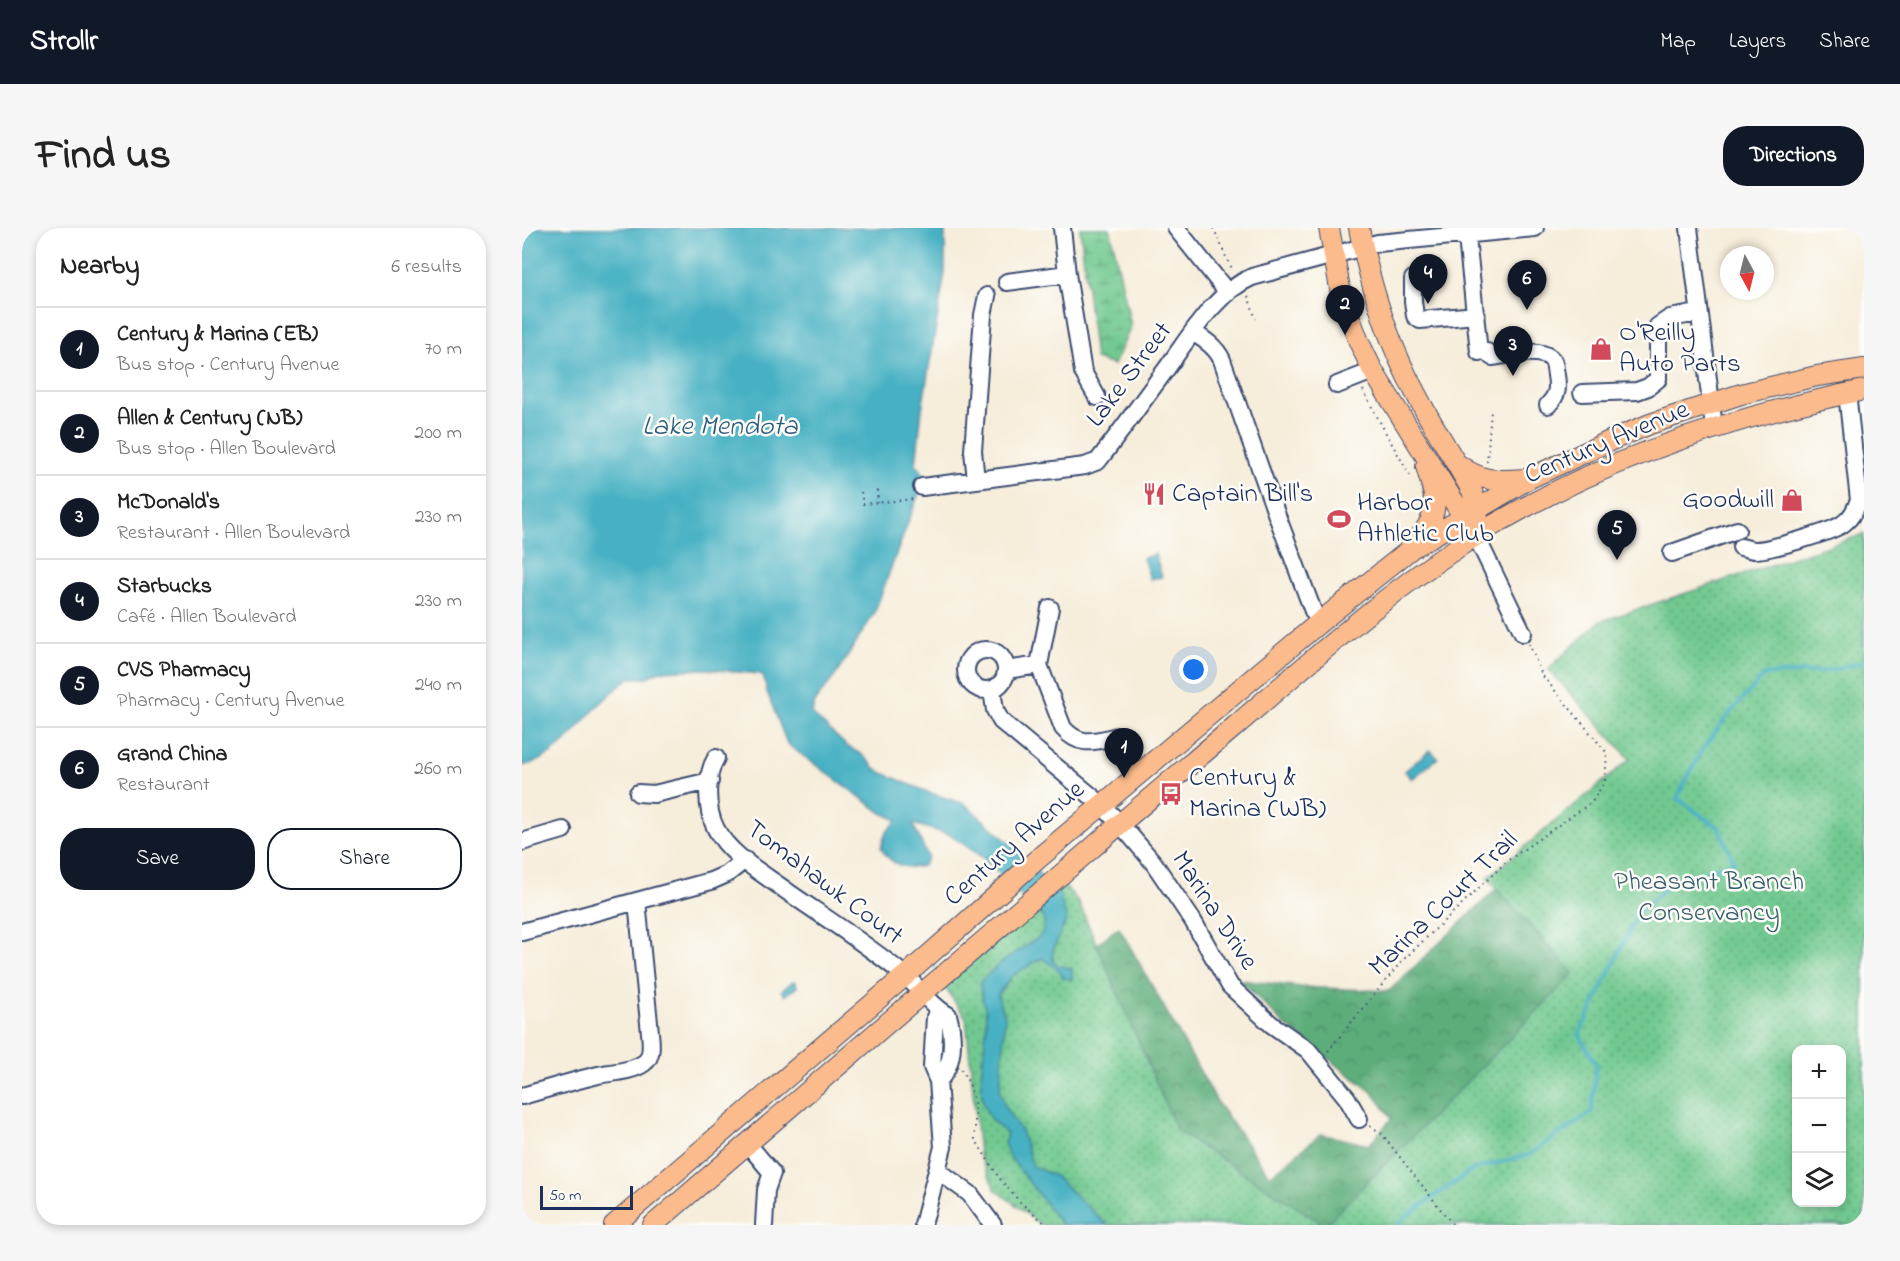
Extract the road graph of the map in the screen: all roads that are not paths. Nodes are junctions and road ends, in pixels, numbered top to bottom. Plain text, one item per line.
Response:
1 (1062, 228) edge
2 (1176, 228) edge
3 (1329, 228) edge
4 (1536, 228) edge
5 (1689, 228) edge
6 (1467, 231) edge
7 (1418, 233) edge
8 (1360, 237) edge
9 (1333, 254) junction
10 (1067, 274) junction
11 (1413, 279) dead end
12 (1007, 282) dead end
13 (1228, 293) junction
14 (987, 296) dead end
15 (1698, 313) junction
16 (1476, 315) junction
17 (1194, 332) junction
18 (1864, 369) edge
19 (1372, 371) junction
20 (1337, 385) dead end
21 (1856, 392) edge
22 (1582, 393) dead end
23 (1097, 397) dead end
24 (1710, 403) junction
25 (1548, 405) dead end
26 (1714, 427) junction
27 (1421, 449) junction
28 (1455, 462) junction
29 (1530, 478) junction
30 (976, 480) junction
31 (920, 493) road end
32 (1470, 513) junction
33 (1737, 530) dead end
34 (1476, 536) junction
35 (1742, 547) dead end
36 (1412, 548) junction
37 (1672, 553) dead end
38 (1050, 609) dead end
39 (1320, 622) junction
40 (1523, 633) road end
41 (1039, 665) junction
42 (1006, 670) junction
43 (992, 690) junction
44 (1118, 736) dead end
45 (716, 758) dead end
46 (710, 781) junction
47 (638, 793) dead end
48 (1102, 805) junction
49 (1120, 824) junction
50 (563, 830) dead end
51 (522, 842) edge
52 (745, 860) junction
53 (637, 901) junction
54 (522, 932) edge
55 (905, 976) junction
56 (922, 992) junction
57 (939, 1011) junction
58 (933, 1047) junction
59 (951, 1049) junction
60 (938, 1081) junction
61 (522, 1096) edge
62 (1359, 1119) road end
63 (747, 1143) junction
64 (937, 1170) junction
65 (614, 1225) edge
66 (653, 1225) edge
67 (764, 1225) edge
68 (923, 1225) edge
69 (993, 1225) edge

1 - 10 street
2 - 13 street
3 - 9 main road
4 - 6 street, Lake Street
5 - 15 street
6 - 7 street, Lake Street
6 - 16 street
7 - 8 street, Lake Street
8 - 9 street, Lake Street
8 - 28 main road
9 - 13 street, Lake Street
9 - 19 main road
10 - 12 street
10 - 23 street
11 - 16 street
13 - 17 street, Lake Street
14 - 30 street
15 - 22 street
15 - 24 street
16 - 25 street
17 - 30 street, Lake Street
17 - 39 street
18 - 24 main road, Century Avenue
19 - 20 street
19 - 27 main road
21 - 26 main road, Century Avenue
21 - 35 street
24 - 26 street
24 - 29 main road, Century Avenue
26 - 34 main road, Century Avenue
27 - 32 main road
27 - 36 main road
28 - 29 main road
28 - 32 main road
29 - 32 main road, Century Avenue
30 - 31 street, Lake Street
32 - 34 main road
32 - 36 main road, Century Avenue
33 - 37 street
34 - 40 street
34 - 49 main road, Century Avenue
36 - 39 main road, Century Avenue
38 - 41 street
39 - 48 main road, Century Avenue
41 - 42 street
41 - 44 street
42 - 43 street
42 - 43 street
43 - 48 street, Marina Drive
45 - 46 street, Tomahawk Court
46 - 47 street
46 - 52 street, Tomahawk Court
48 - 49 street, Marina Drive
48 - 55 main road, Century Avenue
49 - 56 main road, Century Avenue
49 - 62 street, Marina Drive
50 - 51 street
52 - 53 street
52 - 55 street, Tomahawk Court
53 - 54 street
53 - 61 street
55 - 56 street, Tomahawk Court
55 - 65 main road, Century Avenue
56 - 57 street, Tomahawk Court
56 - 63 main road, Century Avenue
57 - 58 street
57 - 59 street, Tomahawk Court
58 - 59 street
58 - 60 street
59 - 60 street
60 - 64 street
63 - 66 main road, Century Avenue
63 - 67 street
64 - 68 street
64 - 69 street

